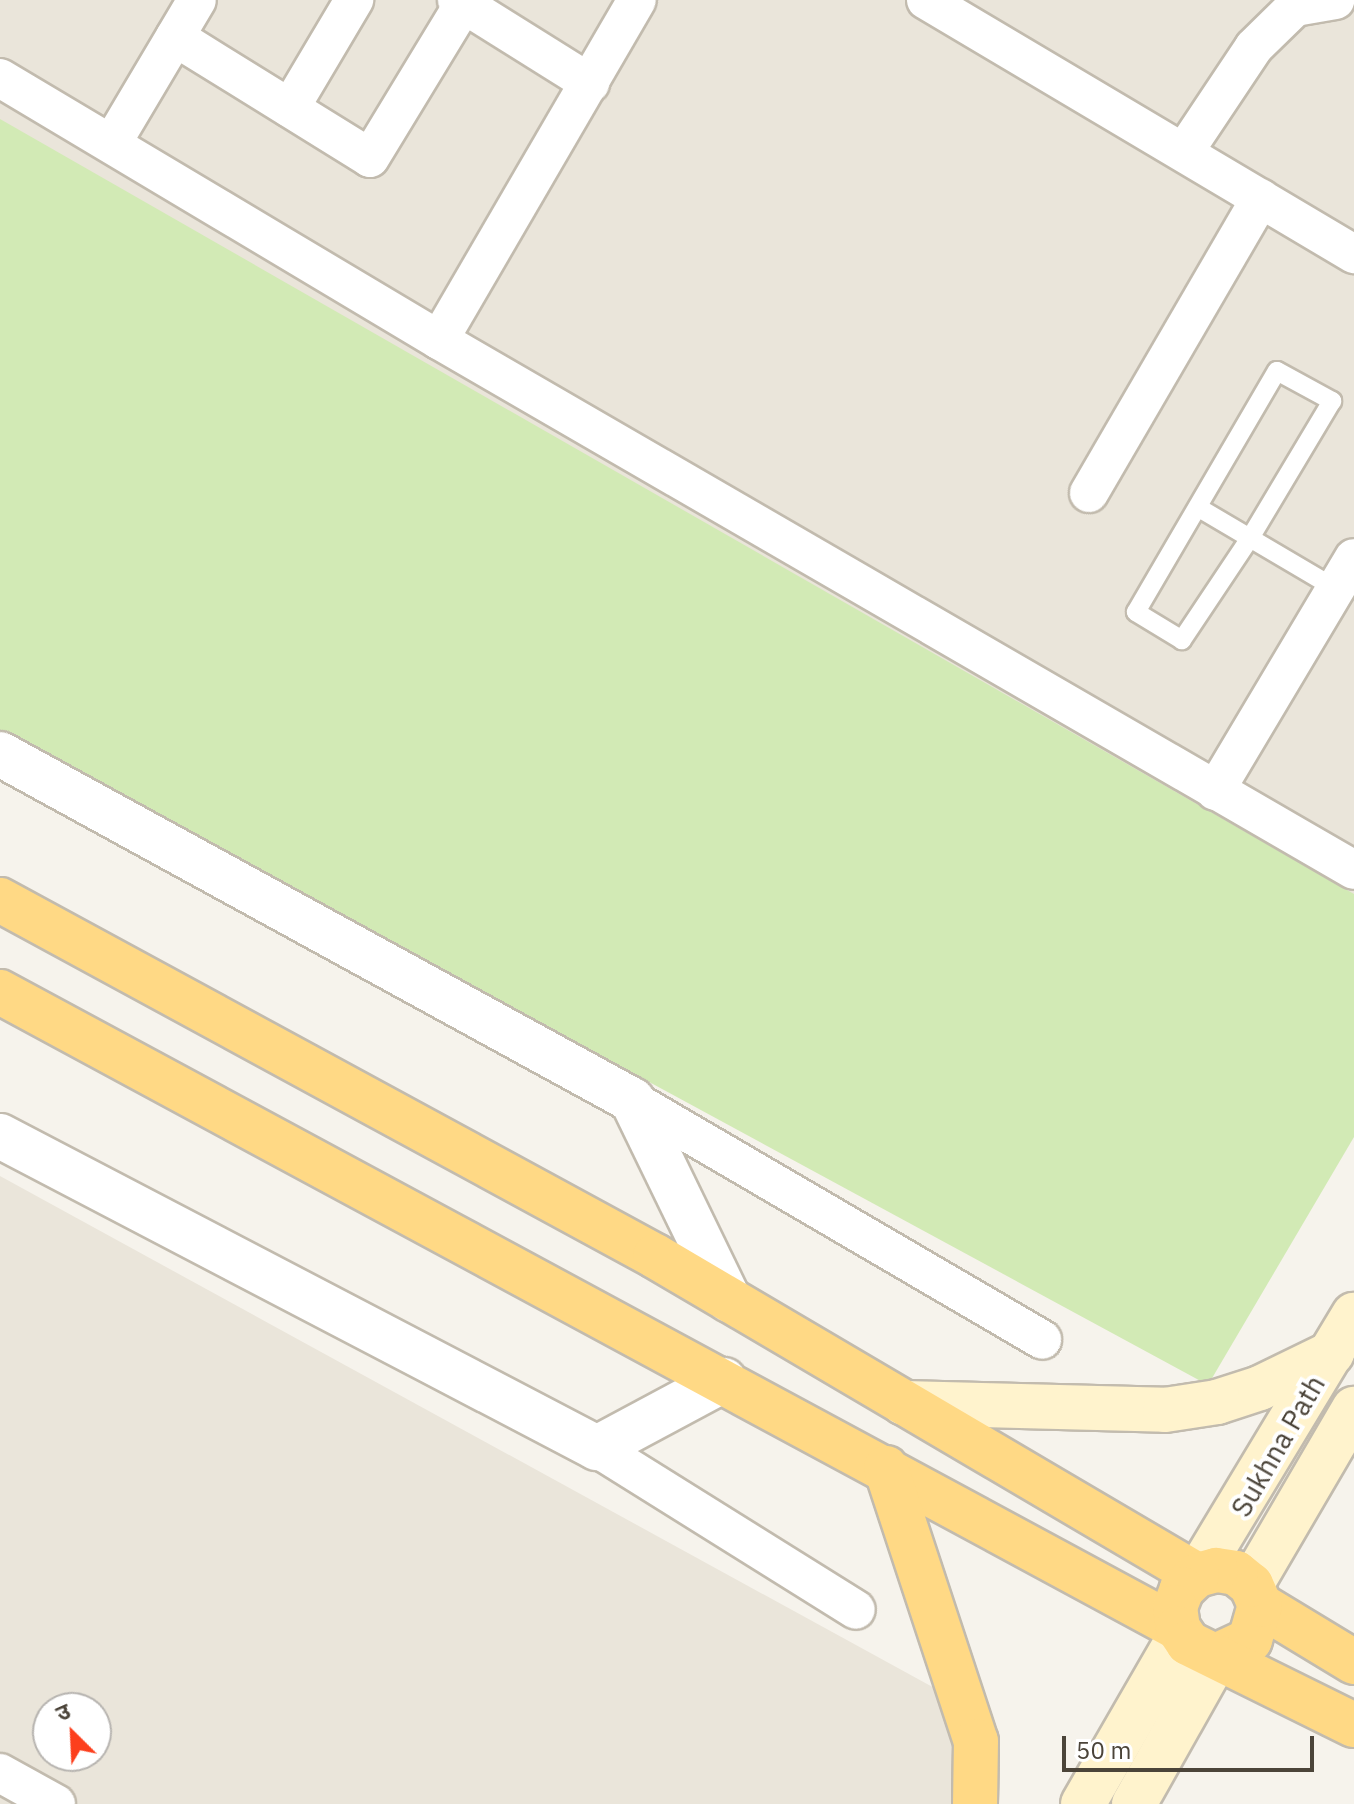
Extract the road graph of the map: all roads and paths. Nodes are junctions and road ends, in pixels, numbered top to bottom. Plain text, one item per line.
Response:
1 (197, 0) edge
2 (354, 0) edge
3 (637, 0) edge
4 (1335, 0) edge
5 (1346, 0) edge
6 (462, 1) edge
7 (932, 1) edge
8 (1354, 12) edge
9 (175, 37) junction
10 (0, 78) edge
11 (590, 83) junction
12 (290, 108) junction
13 (112, 143) junction
14 (1184, 152) junction
15 (1261, 198) junction
16 (1354, 254) edge
17 (439, 340) junction
18 (1089, 493) dead end
19 (1199, 508) junction
20 (1250, 538) junction
21 (1345, 573) edge
22 (0, 754) edge
23 (1215, 791) junction
24 (1354, 870) edge
25 (0, 900) edge
26 (0, 992) edge
27 (632, 1100) junction
28 (0, 1136) edge
29 (729, 1300) junction
30 (1354, 1315) edge
31 (1042, 1340) dead end
32 (1332, 1353) junction
33 (724, 1380) junction
34 (904, 1403) junction
35 (1354, 1409) edge
36 (597, 1448) junction
37 (886, 1468) junction
38 (1197, 1575) junction
39 (1255, 1595) junction
40 (856, 1610) dead end
41 (1192, 1639) junction
42 (1354, 1662) edge
43 (1354, 1725) edge
44 (0, 1773) edge
45 (56, 1804) edge
46 (975, 1804) edge
47 (1083, 1804) edge
48 (1134, 1804) edge

1 - 9 street
2 - 12 street
3 - 11 street
4 - 14 street
5 - 8 street
6 - 11 street
6 - 12 street
7 - 14 street
9 - 12 street
9 - 13 street
10 - 13 street
11 - 17 street
13 - 17 street
14 - 15 street
15 - 16 street
15 - 18 street
17 - 23 street
19 - 20 lane
19 - 20 lane
19 - 20 lane
20 - 21 lane
21 - 23 street
22 - 27 street
23 - 24 street
25 - 29 highway
26 - 33 highway
27 - 29 street
27 - 31 street
28 - 36 street
29 - 34 highway
30 - 32 main road, Sukhna Path
32 - 34 main road
32 - 38 main road, Sukhna Path
33 - 36 street
33 - 37 highway
34 - 38 highway
35 - 39 main road, Sukhna Path
36 - 40 street
37 - 41 highway
37 - 46 highway
38 - 39 highway
38 - 41 highway
39 - 41 highway
39 - 42 highway
41 - 43 highway
41 - 47 main road
41 - 48 main road
44 - 45 street

